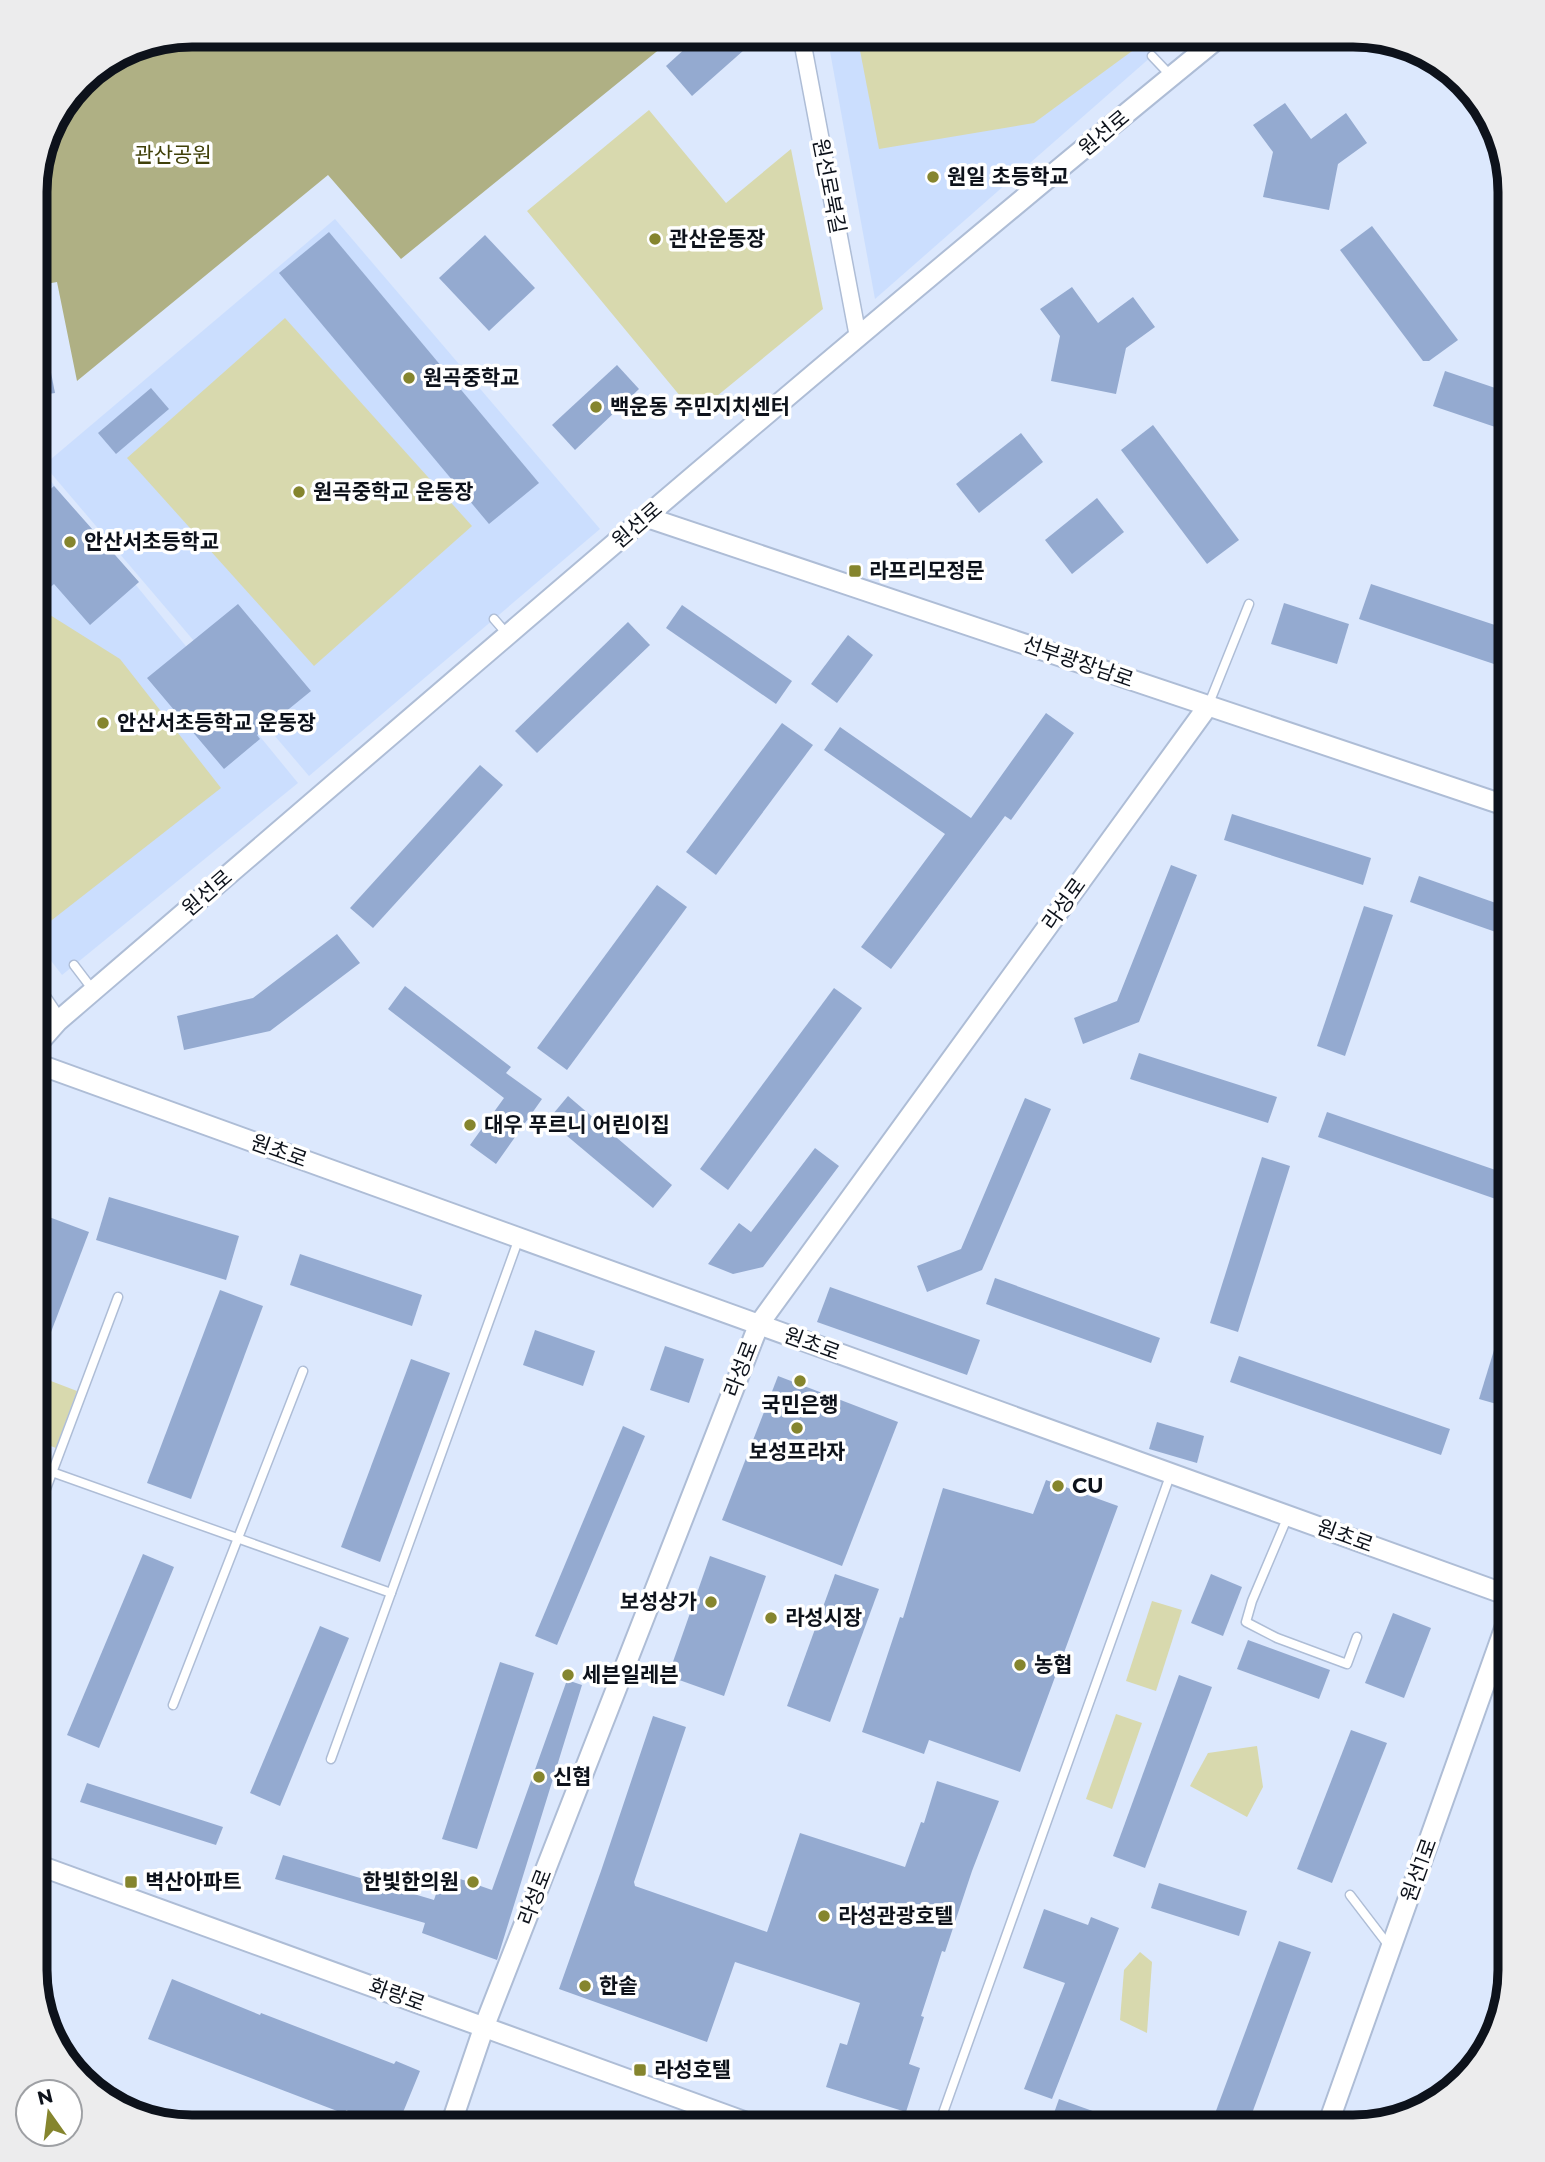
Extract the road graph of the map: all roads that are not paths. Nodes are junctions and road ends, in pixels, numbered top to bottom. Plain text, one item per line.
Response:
1 (803, 48) edge
2 (1207, 48) edge
3 (1152, 56) dead end
4 (1172, 77) junction
5 (858, 337) junction
6 (646, 517) junction
7 (1249, 604) dead end
8 (494, 619) dead end
9 (508, 635) junction
10 (1208, 706) junction
11 (1498, 803) edge
12 (74, 965) dead end
13 (93, 990) junction
14 (48, 1006) edge
15 (58, 1021) junction
16 (48, 1033) edge
17 (48, 1068) edge
18 (519, 1238) junction
19 (118, 1297) dead end
20 (759, 1324) junction
21 (303, 1371) dead end
22 (47, 1471) edge
23 (51, 1472) junction
24 (1171, 1473) junction
25 (47, 1483) edge
26 (1288, 1516) junction
27 (237, 1538) junction
28 (1498, 1592) edge
29 (391, 1593) junction
30 (1357, 1637) dead end
31 (1498, 1647) edge
32 (173, 1705) dead end
33 (331, 1759) dead end
34 (47, 1868) edge
35 (1350, 1895) dead end
36 (1391, 1948) junction
37 (484, 2027) junction
38 (454, 2114) edge
39 (725, 2114) edge
40 (943, 2115) edge
41 (1331, 2115) edge

1 - 5 street, 원선로북길
2 - 4 street, 원선로
3 - 4 lane
4 - 5 street, 원선로
5 - 6 street, 원선로
6 - 9 street, 원선로
6 - 10 street, 선부광장남로
7 - 10 lane
8 - 9 lane
9 - 13 street, 원선로
10 - 11 street, 선부광장남로
10 - 20 street, 라성로
12 - 13 lane
13 - 15 street, 원선로
14 - 15 street
15 - 16 street, 원선로
17 - 18 street, 원초로
18 - 20 street, 원초로
18 - 29 lane
19 - 23 lane
20 - 24 street, 원초로
20 - 37 street, 라성로
21 - 27 lane
22 - 23 lane
23 - 25 lane
23 - 27 lane
24 - 26 street, 원초로
24 - 40 lane
26 - 28 street, 원초로
26 - 30 lane
27 - 29 lane
27 - 32 lane
29 - 33 lane
31 - 36 street, 원선1로
34 - 37 street, 화랑로
35 - 36 lane
36 - 41 street, 원선1로
37 - 38 street, 라성로
37 - 39 street, 화랑로

